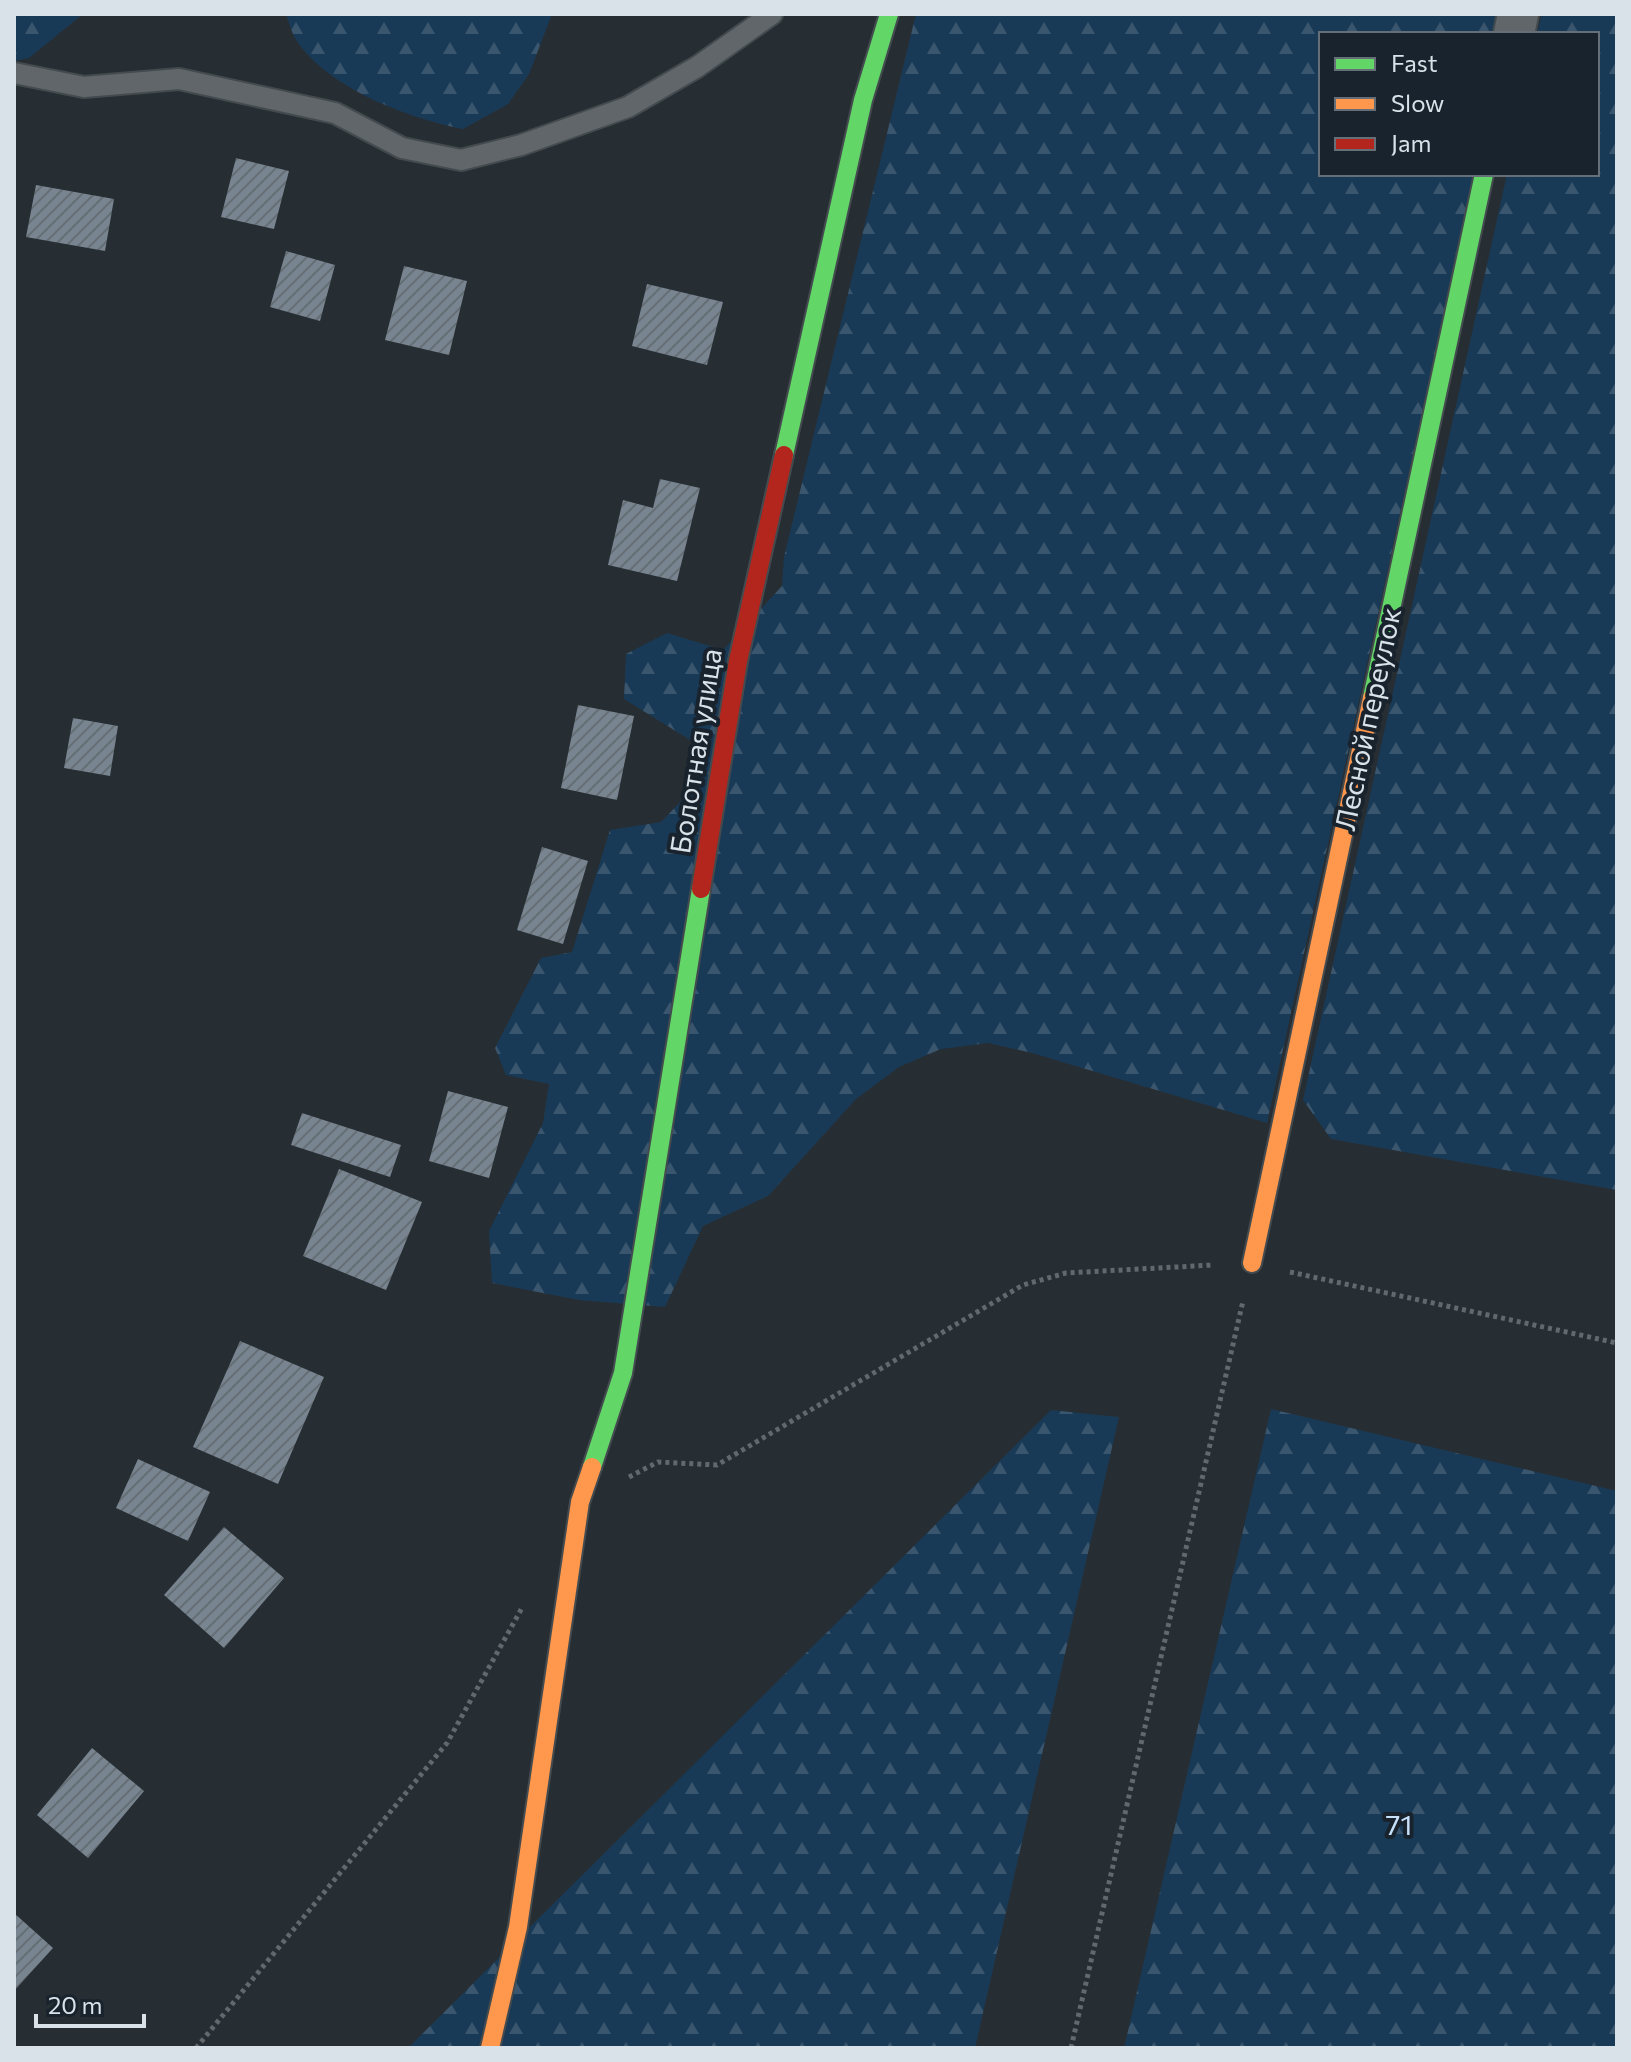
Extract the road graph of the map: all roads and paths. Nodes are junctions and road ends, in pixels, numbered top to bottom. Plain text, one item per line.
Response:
1 (772, 14) edge
2 (889, 14) edge
3 (14, 73) edge
4 (1484, 176) edge
5 (1252, 1263) junction
6 (1617, 1343) edge
7 (580, 1502) junction
8 (529, 1595) dead end
9 (196, 2048) edge
10 (490, 2048) edge
11 (1071, 2048) edge

1 - 3 lane
2 - 7 street, Болотная улица
4 - 5 street, Лесной переулок
5 - 6 path
5 - 7 path
5 - 11 path
7 - 10 street, Болотная улица
8 - 9 path

